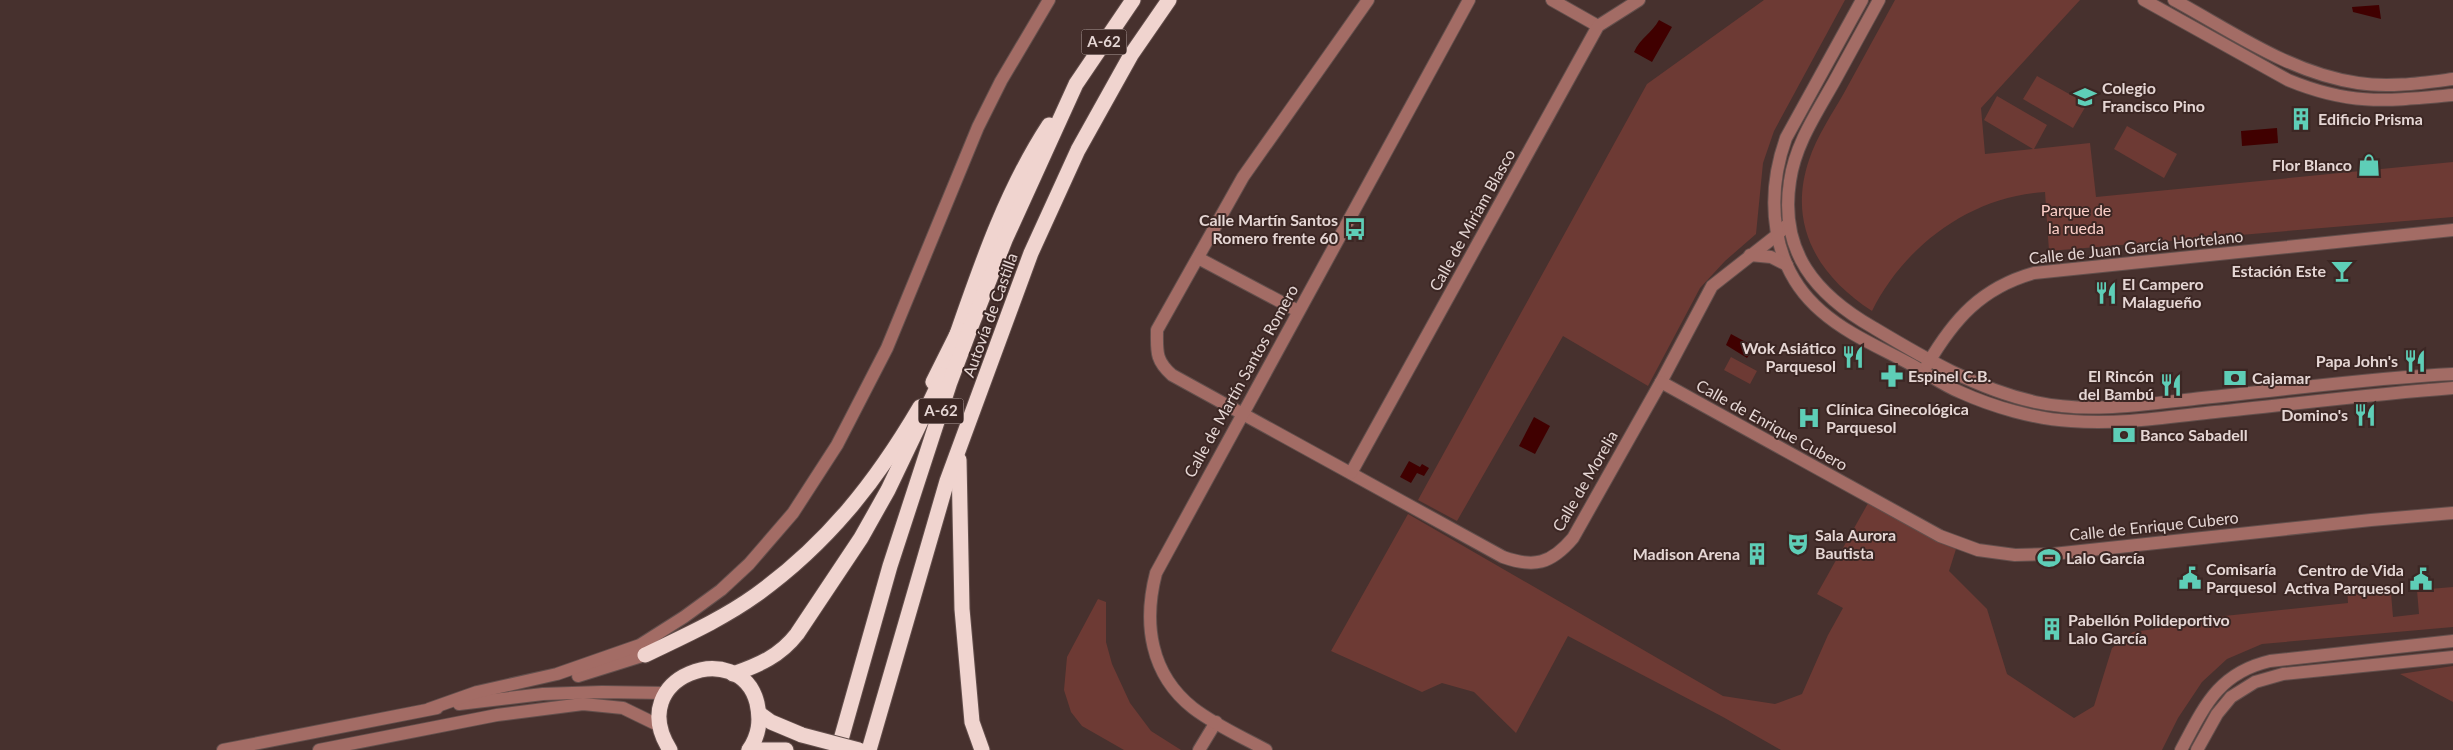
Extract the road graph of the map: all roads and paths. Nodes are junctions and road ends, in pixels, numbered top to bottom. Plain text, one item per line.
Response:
1 (1048, 0) edge
2 (1132, 0) edge
3 (1169, 0) edge
4 (1368, 0) edge
5 (1469, 0) edge
6 (1552, 0) edge
7 (1639, 0) edge
8 (1862, 0) edge
9 (1879, 0) edge
10 (2144, 0) edge
11 (2160, 0) edge
12 (2174, 0) edge
13 (2170, 14) junction
14 (1598, 26) junction
15 (2453, 79) edge
16 (1076, 84) junction
17 (2453, 95) edge
18 (1789, 223) junction
19 (2453, 230) edge
20 (1777, 235) junction
21 (1750, 255) junction
22 (1198, 258) junction
23 (1787, 265) junction
24 (1298, 311) junction
25 (959, 330) junction
26 (1930, 359) junction
27 (1923, 371) junction
28 (2453, 374) edge
29 (1661, 382) junction
30 (2453, 388) edge
31 (1242, 414) junction
32 (959, 453) junction
33 (1351, 473) junction
34 (2453, 513) edge
35 (2453, 641) edge
36 (645, 655) joint
37 (2453, 657) edge
38 (733, 674) junction
39 (666, 693) junction
40 (471, 703) junction
41 (429, 709) junction
42 (760, 714) junction
43 (1216, 722) junction
44 (660, 726) junction
45 (223, 750) edge
46 (319, 750) edge
47 (670, 750) edge
48 (749, 750) edge
49 (786, 750) edge
50 (838, 750) edge
51 (860, 750) edge
52 (868, 750) edge
53 (982, 750) edge
54 (1199, 750) edge
55 (1266, 750) edge
56 (2181, 750) edge
57 (2197, 750) edge

1 - 41 street
2 - 16 highway, Autovía de Castilla / A-62
3 - 32 highway, Autovía de Castilla / A-62
4 - 22 street, Calle de Morelia
5 - 24 street, Calle de Martín Santos Romero
6 - 14 street
7 - 14 street, Calle de Miriam Blasco
8 - 20 street
9 - 18 street
10 - 13 street
11 - 13 street
12 - 15 street
13 - 17 street
14 - 33 street, Calle de Miriam Blasco
16 - 25 highway
16 - 50 highway, Autovía de Castilla / A-62
18 - 20 street, Calle de Morelia
18 - 26 street
19 - 26 street, Calle de Juan García Hortelano
20 - 21 street, Calle de Morelia
20 - 23 street
21 - 23 street
21 - 29 street, Calle de Morelia
22 - 24 street
22 - 31 street, Calle de Morelia
23 - 27 street
24 - 31 street, Calle de Martín Santos Romero
25 - 36 highway
25 - 38 highway
26 - 27 street, Calle de Juan García Hortelano
26 - 28 street
27 - 30 street
29 - 33 street, Calle de Morelia
29 - 34 street, Calle de Enrique Cubero
31 - 33 street, Calle de Morelia
31 - 43 street, Calle de Martín Santos Romero
32 - 52 highway, Autovía de Castilla / A-62
32 - 53 highway
35 - 56 street
36 - 40 street
37 - 57 street
38 - 39 highway
38 - 42 highway
39 - 40 street
39 - 44 highway
40 - 41 street
41 - 45 street
42 - 48 highway
42 - 51 highway, bridge
43 - 54 street
43 - 55 street, Calle de Martín Santos Romero
44 - 46 street
44 - 47 highway
48 - 49 highway

